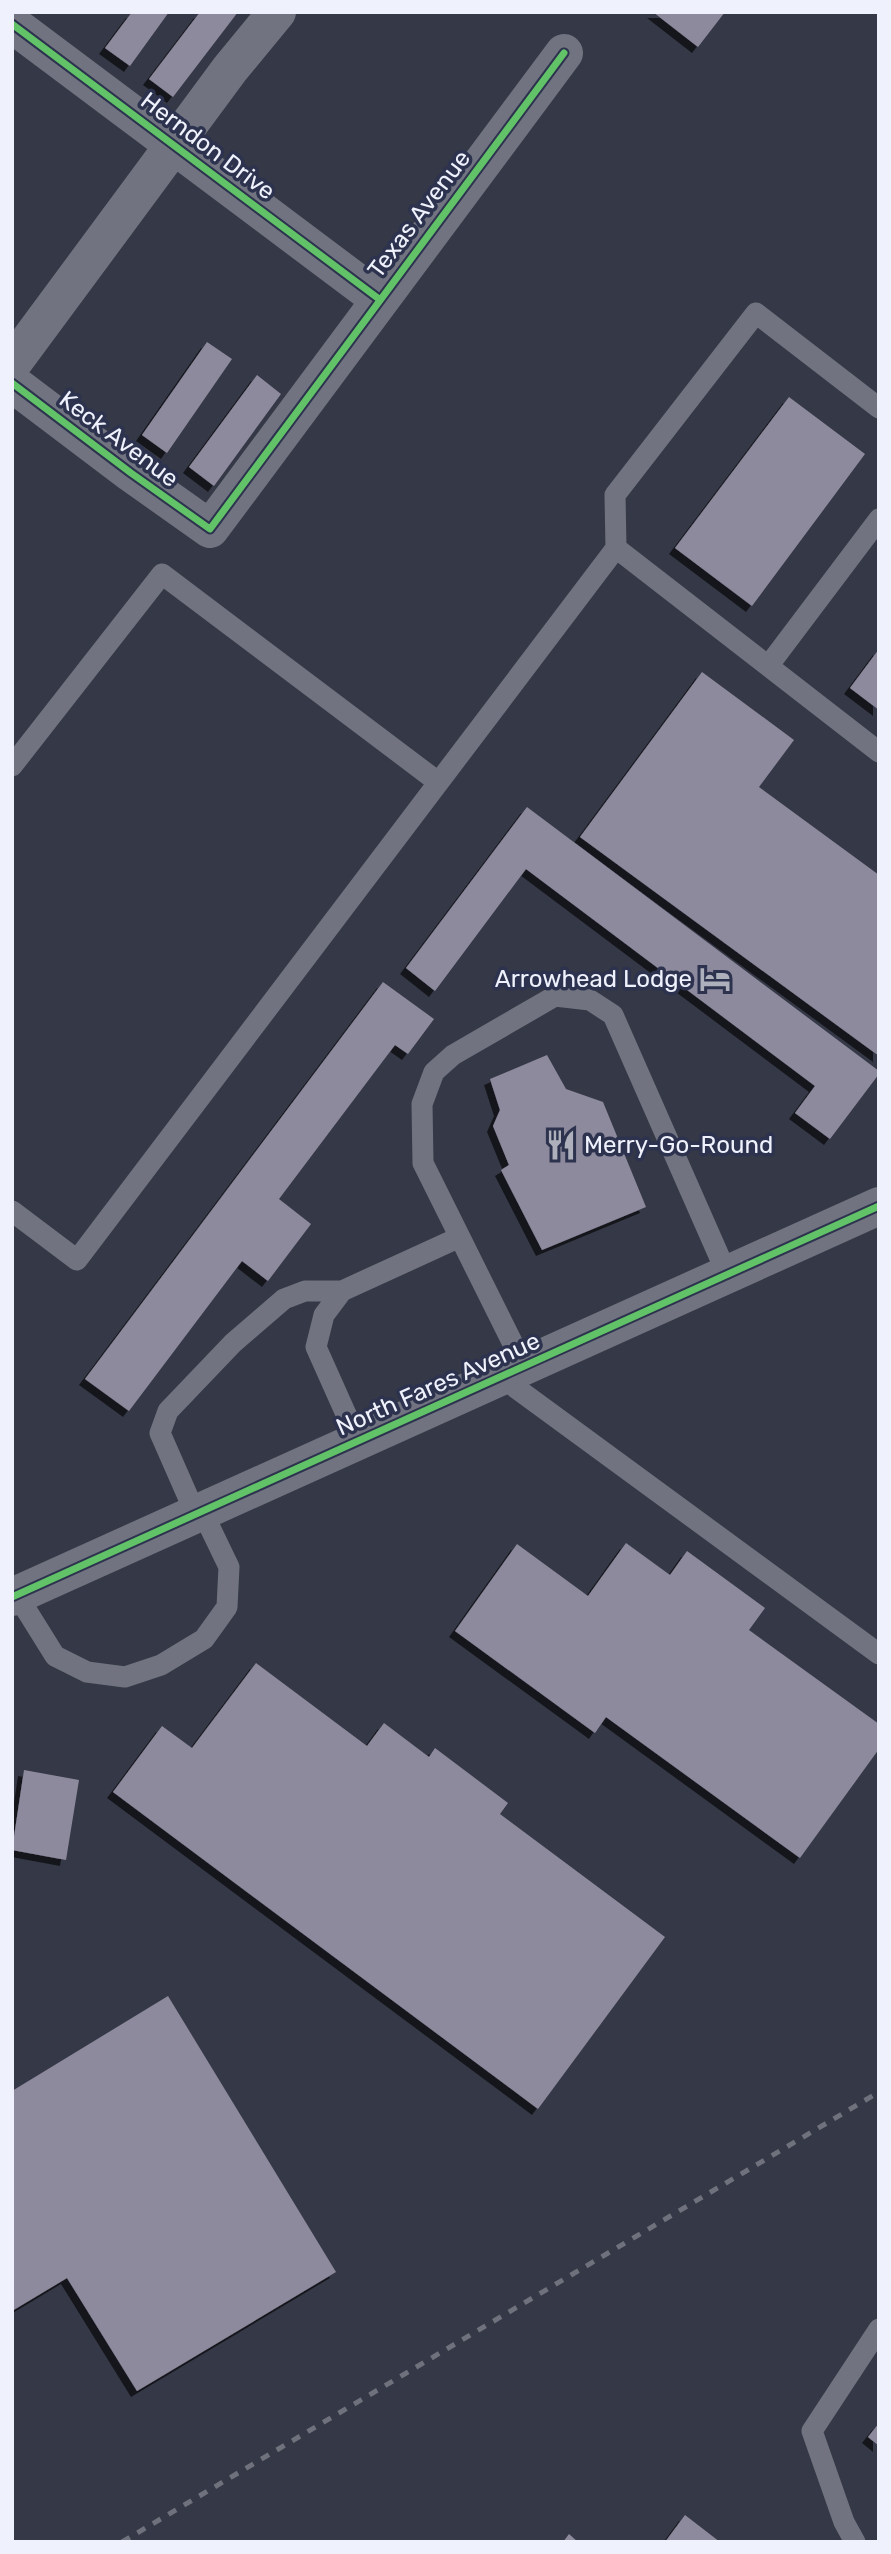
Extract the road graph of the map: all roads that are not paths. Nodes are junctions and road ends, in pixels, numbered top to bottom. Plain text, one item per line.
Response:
1 (277, 12) edge
2 (12, 24) edge
3 (564, 53) dead end
4 (175, 145) junction
5 (379, 299) junction
6 (12, 364) edge
7 (12, 383) edge
8 (879, 408) edge
9 (879, 519) edge
10 (204, 525) joint
11 (615, 548) junction
12 (769, 666) junction
13 (879, 752) edge
14 (12, 766) edge
15 (438, 782) junction
16 (879, 1206) edge
17 (12, 1211) edge
18 (460, 1237) junction
19 (727, 1274) junction
20 (342, 1291) junction
21 (512, 1372) junction
22 (358, 1441) junction
23 (199, 1513) junction
24 (15, 1596) edge
25 (879, 1654) edge
26 (879, 2329) edge
27 (855, 2542) edge

1 - 4 street
2 - 4 street, Herndon Drive
3 - 5 street, Texas Avenue
4 - 5 street, Herndon Drive
4 - 6 street
5 - 10 street, Texas Avenue
7 - 10 street, Keck Avenue
8 - 11 lane
9 - 12 lane
11 - 12 lane
11 - 15 lane
12 - 13 lane
14 - 15 lane
15 - 17 lane
16 - 19 street, North Fares Avenue
18 - 19 lane
18 - 20 lane
18 - 21 lane
19 - 21 street, North Fares Avenue
20 - 22 lane
20 - 23 lane
21 - 22 street, North Fares Avenue
21 - 25 lane
22 - 23 street, North Fares Avenue
23 - 24 street, North Fares Avenue
23 - 24 lane
26 - 27 lane

